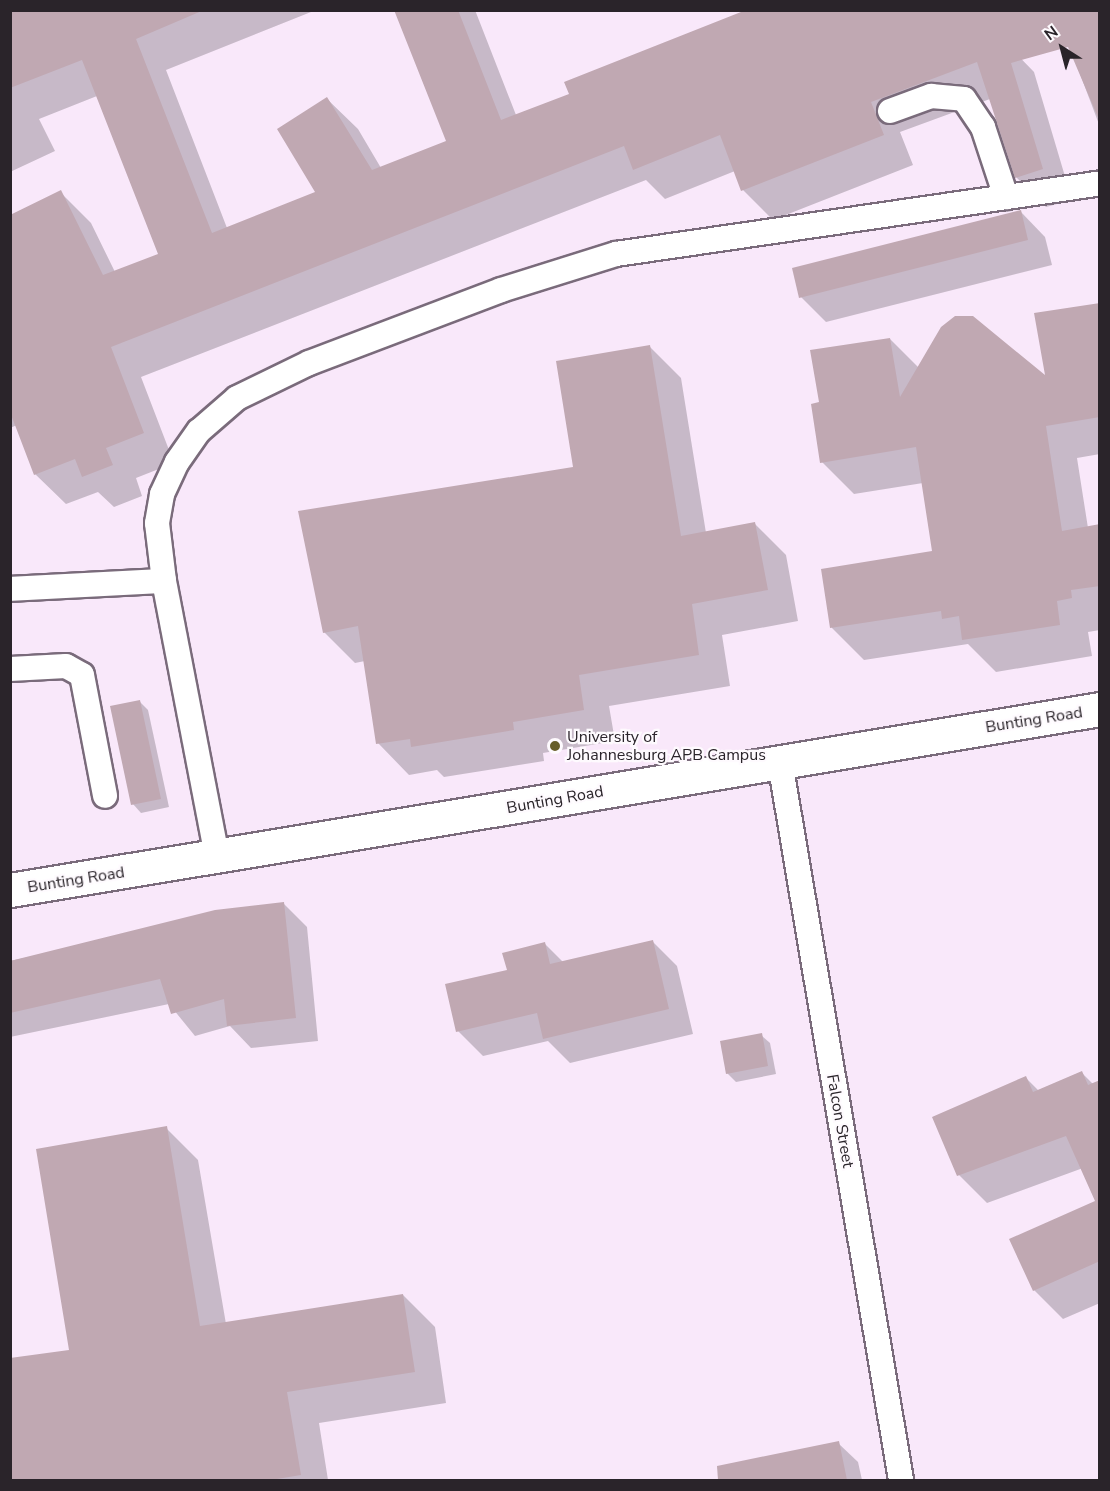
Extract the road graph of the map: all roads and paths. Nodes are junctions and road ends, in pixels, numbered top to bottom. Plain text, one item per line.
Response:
1 (890, 111) dead end
2 (1100, 183) edge
3 (1006, 197) junction
4 (164, 581) junction
5 (10, 589) edge
6 (10, 669) edge
7 (1100, 709) edge
8 (780, 762) junction
9 (105, 796) dead end
10 (217, 857) junction
11 (10, 890) edge
12 (901, 1480) edge

1 - 3 lane
2 - 3 lane
3 - 4 lane
4 - 5 lane
4 - 10 lane
6 - 9 lane
7 - 8 street, Bunting Road
8 - 10 street, Bunting Road
8 - 12 lane, Falcon Street
10 - 11 street, Bunting Road

